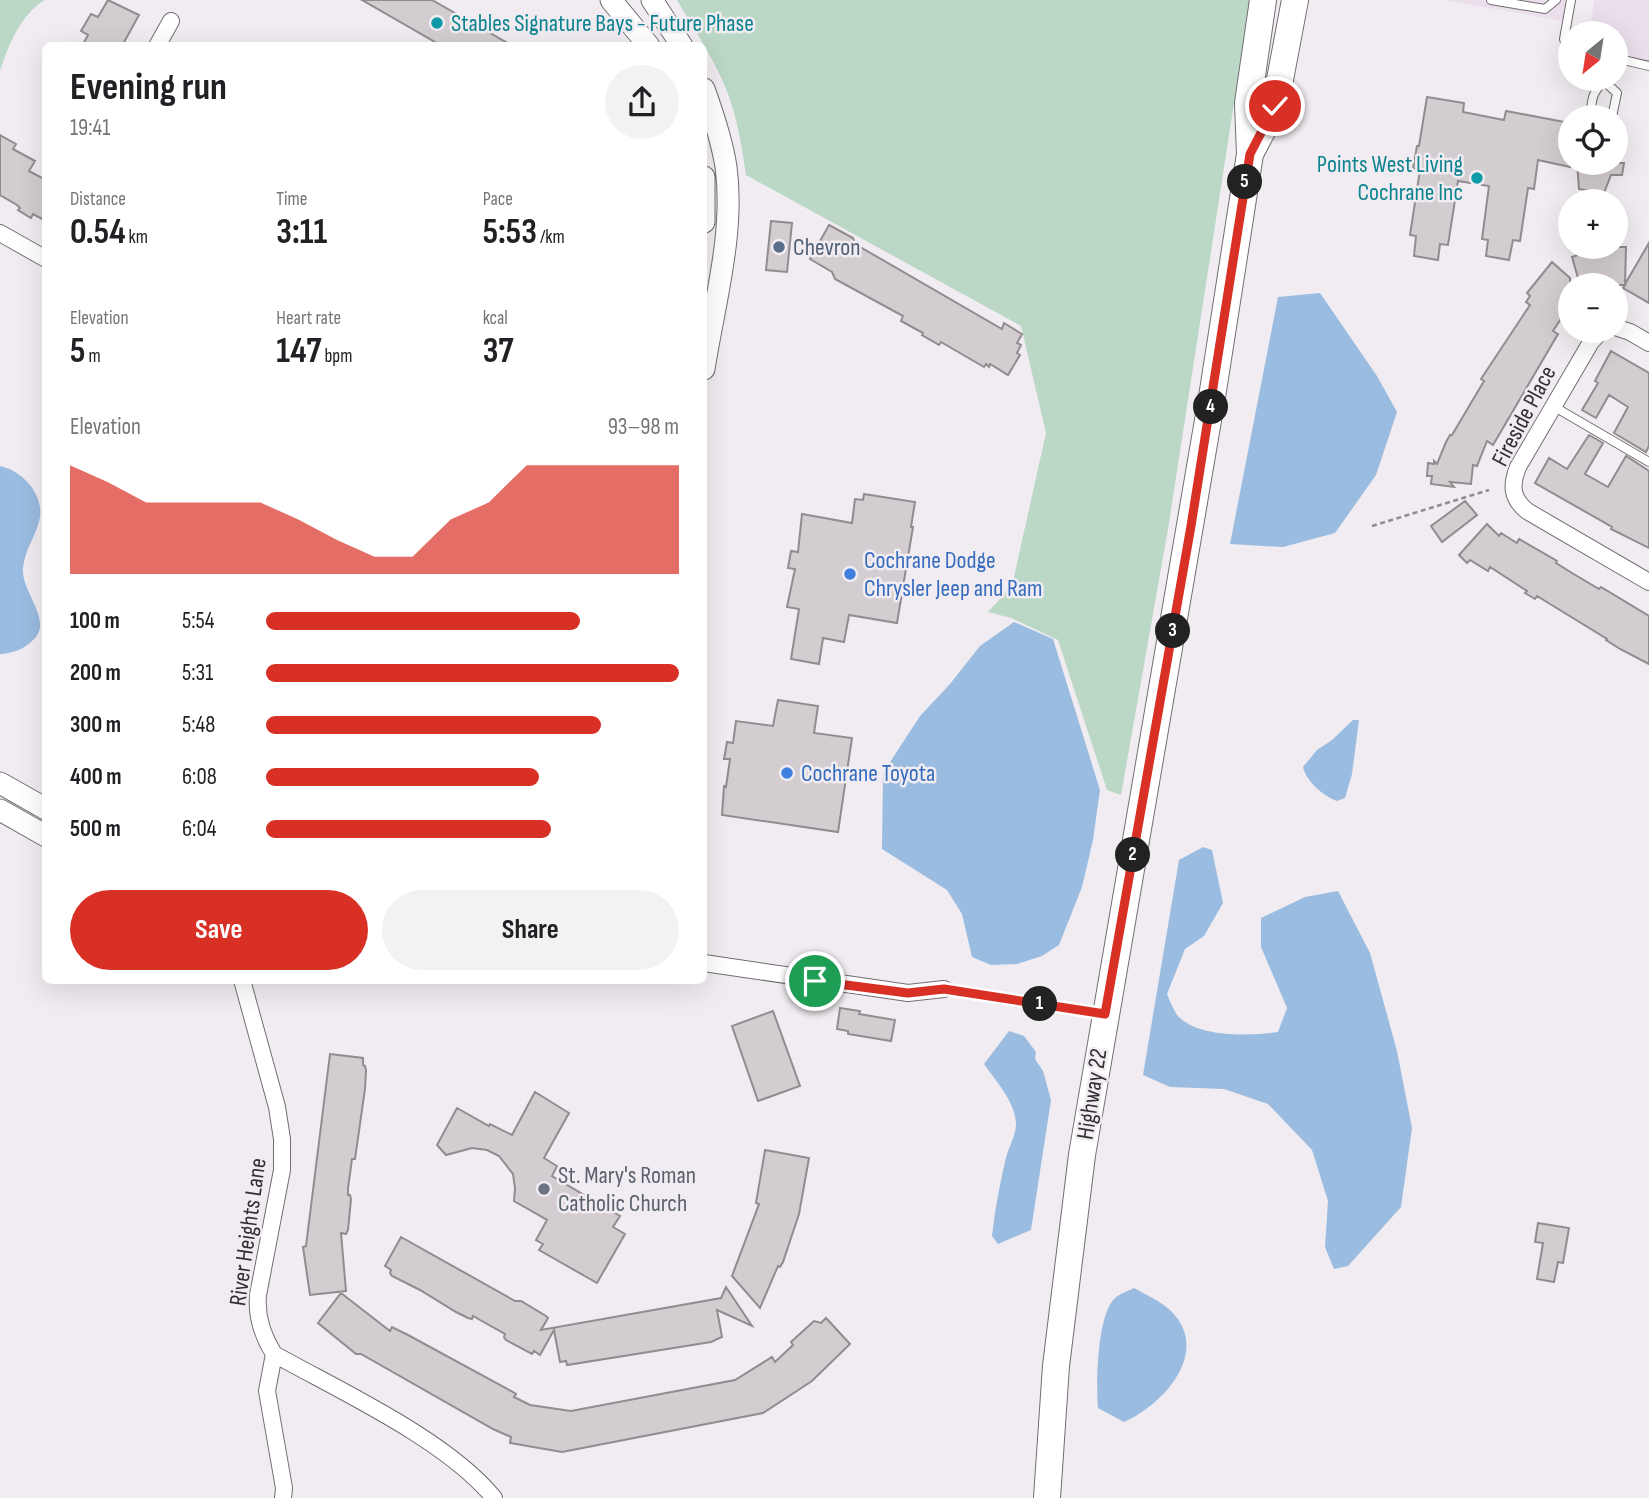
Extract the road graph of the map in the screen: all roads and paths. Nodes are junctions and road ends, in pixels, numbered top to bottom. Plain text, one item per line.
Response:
1 (611, 0) edge
2 (652, 0) edge
3 (1263, 0) edge
4 (1294, 0) edge
5 (1491, 0) edge
6 (1556, 0) edge
7 (1571, 0) edge
8 (171, 21) dead end
9 (1567, 21) edge
10 (159, 42) edge
11 (646, 42) edge
12 (679, 42) edge
13 (1628, 61) edge
14 (1649, 66) edge
15 (707, 99) edge
16 (1250, 154) junction
17 (707, 188) edge
18 (728, 193) junction
19 (0, 233) edge
20 (42, 258) edge
21 (711, 285) edge
22 (1628, 331) edge
23 (707, 333) edge
24 (1590, 343) edge
25 (1649, 343) edge
26 (1553, 406) junction
27 (1649, 462) edge
28 (1489, 490) dead end
29 (1372, 526) dead end
30 (1649, 582) edge
31 (0, 783) edge
32 (42, 807) edge
33 (0, 810) edge
34 (42, 834) edge
35 (707, 963) edge
36 (243, 984) edge
37 (944, 989) joint
38 (1105, 1014) junction
39 (274, 1354) junction
40 (283, 1498) edge
41 (494, 1498) edge
42 (1047, 1498) edge

1 - 11 street
2 - 12 street
3 - 16 main road, Highway 22
4 - 16 main road, Highway 22
5 - 6 lane
7 - 9 lane
8 - 10 street
13 - 14 lane
15 - 18 street
16 - 38 main road, Highway 22
17 - 18 street
18 - 21 street
19 - 20 street
21 - 23 street
22 - 25 street
24 - 26 street, Fireside Place
26 - 27 lane
26 - 30 street, Fireside Place
28 - 29 path
31 - 32 street
33 - 34 street
35 - 37 street
36 - 39 street, River Heights Lane
37 - 38 lane
38 - 42 main road, Highway 22
39 - 40 street
39 - 41 street

